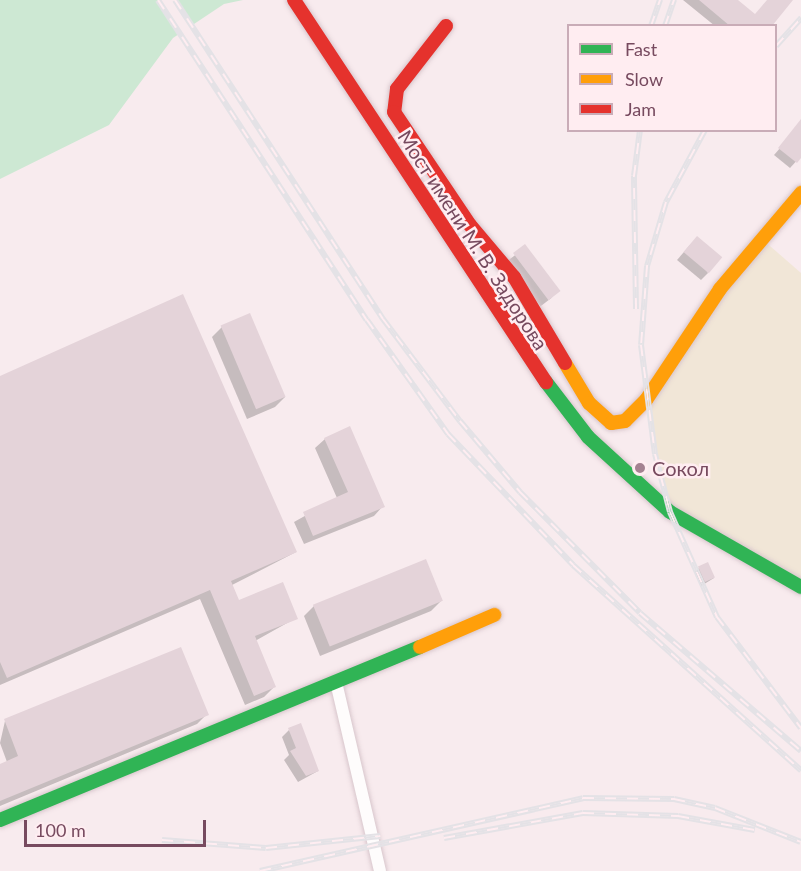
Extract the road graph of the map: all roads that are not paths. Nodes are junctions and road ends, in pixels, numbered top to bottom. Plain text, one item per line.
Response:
1 (294, 0) edge
2 (446, 26) dead end
3 (801, 193) edge
4 (801, 587) edge
5 (494, 615) dead end
6 (336, 682) junction
7 (0, 820) edge
8 (380, 871) edge

1 - 4 street, Мост имени М. В. Задорова
2 - 3 street
5 - 6 street
6 - 7 street
6 - 8 street

